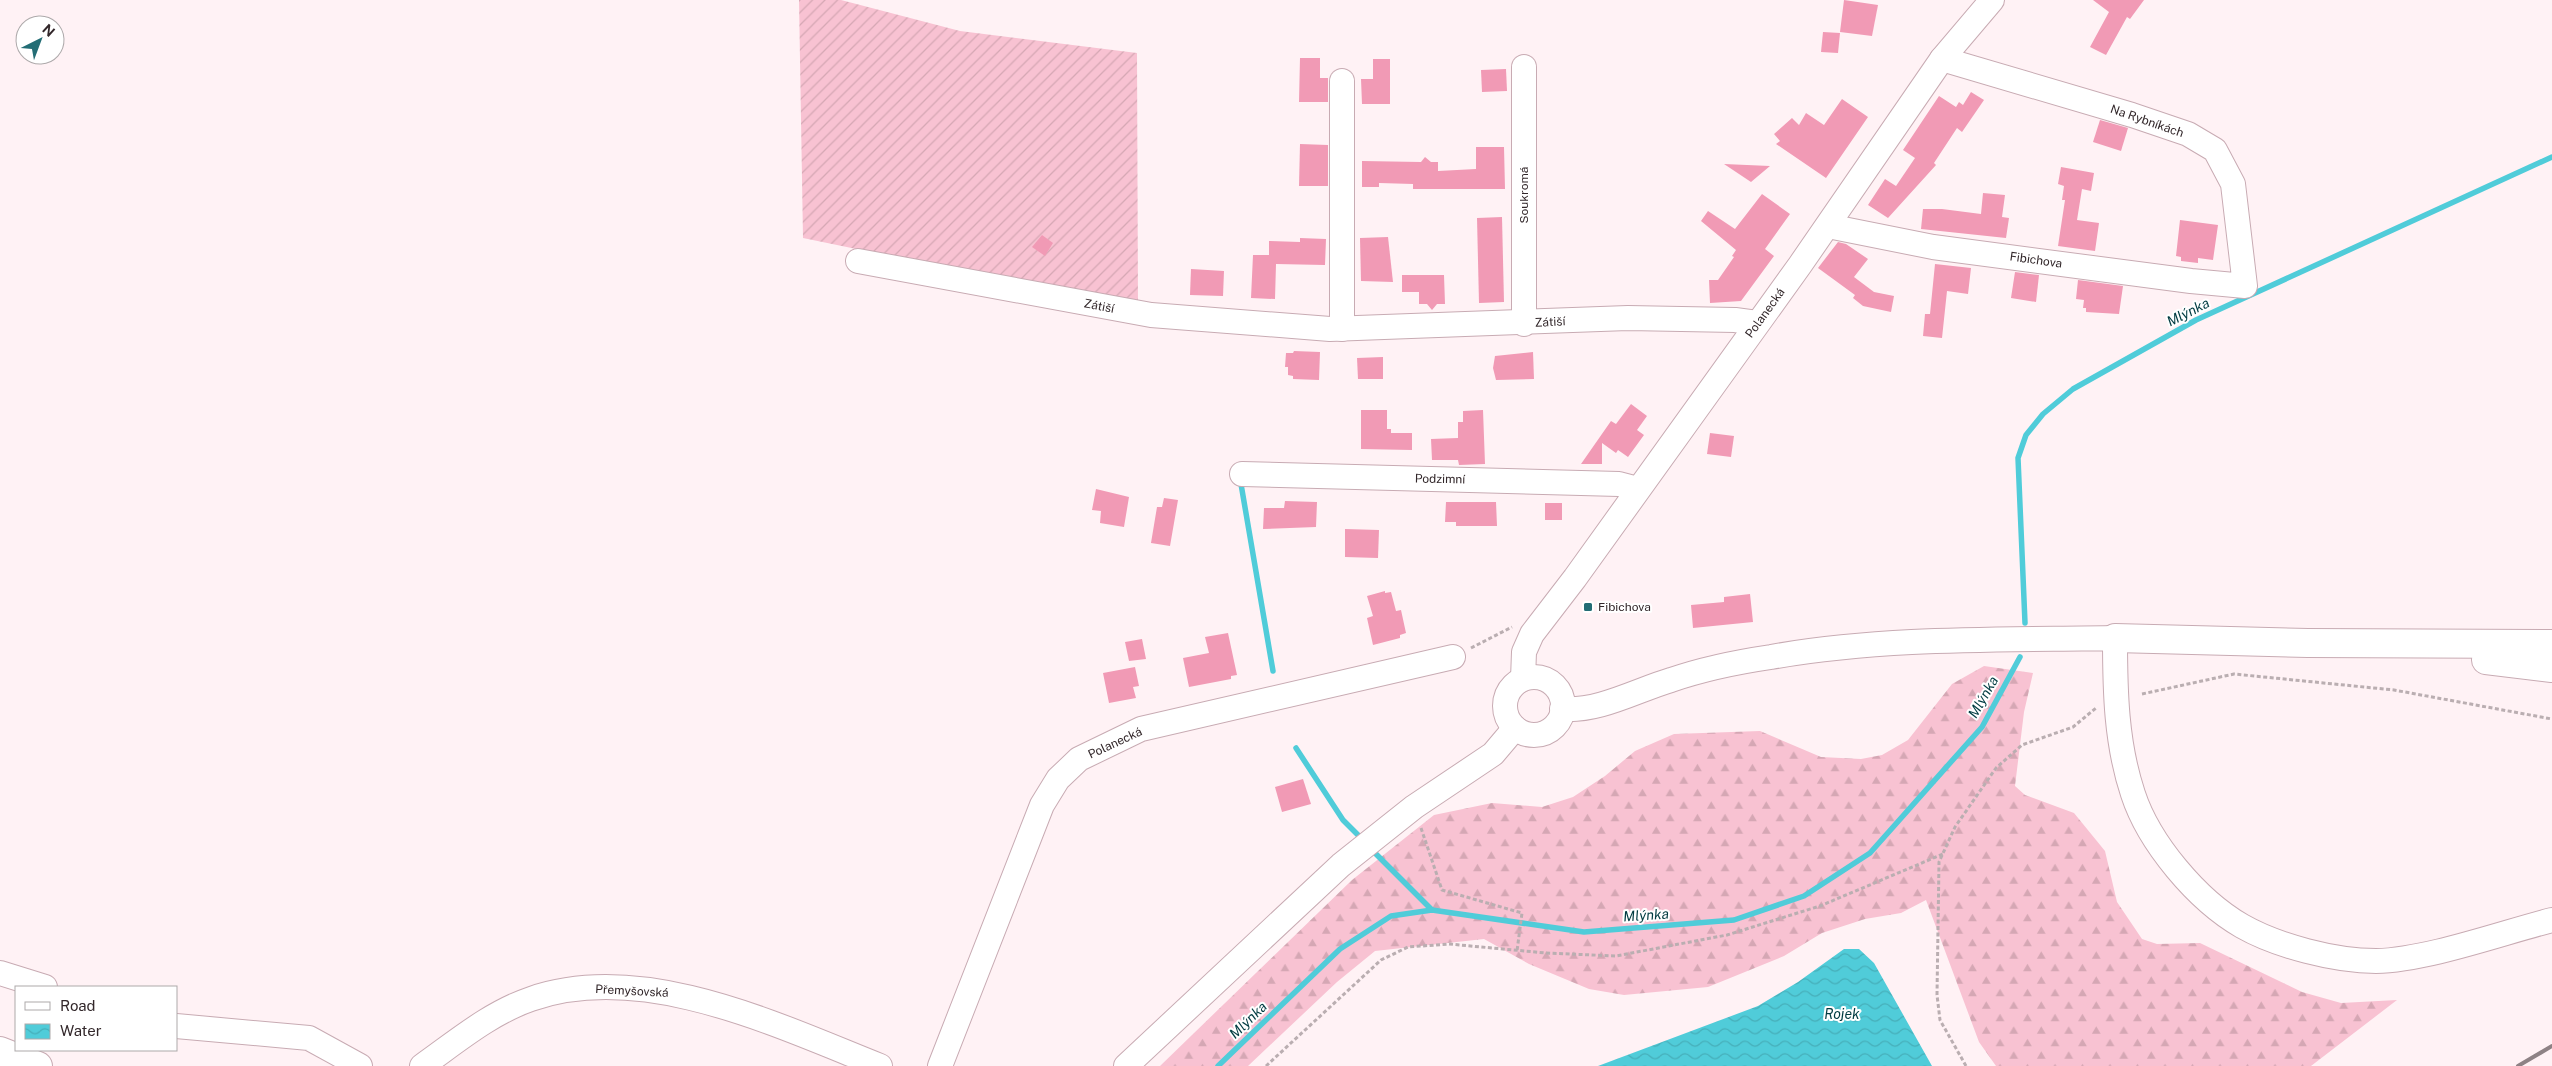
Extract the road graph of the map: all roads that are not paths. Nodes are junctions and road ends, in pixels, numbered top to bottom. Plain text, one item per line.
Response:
1 (1972, 0) edge
2 (1992, 0) edge
3 (1967, 28) junction
4 (1942, 59) junction
5 (1524, 67) dead end
6 (1342, 81) dead end
7 (1828, 226) junction
8 (858, 261) dead end
9 (2245, 286) joint
10 (1524, 324) junction
11 (1757, 324) junction
12 (1342, 330) junction
13 (1242, 474) dead end
14 (1638, 489) junction
15 (2115, 638) junction
16 (2308, 643) junction
17 (2552, 644) edge
18 (1453, 657) road end
19 (2552, 668) edge
20 (1523, 679) junction
21 (1562, 709) junction
22 (1515, 728) junction
23 (2552, 920) edge
24 (0, 973) edge
25 (42, 986) edge
26 (178, 1026) edge
27 (0, 1051) edge
28 (38, 1066) edge
29 (360, 1066) edge
30 (422, 1066) edge
31 (880, 1066) edge
32 (940, 1066) edge
33 (1126, 1066) edge

1 - 3 street
2 - 3 street, Polanecká
3 - 4 street, Polanecká
4 - 7 street, Polanecká
4 - 9 street, Na Rybníkách
5 - 10 street, Soukromá
6 - 12 street
7 - 9 street, Fibichova
7 - 11 street, Polanecká
8 - 12 street, Zátiší
10 - 11 street, Zátiší
10 - 12 street, Zátiší
11 - 14 street, Polanecká
13 - 14 street, Podzimní
14 - 20 street, Polanecká
15 - 16 highway
15 - 21 street
15 - 23 street
16 - 17 highway
16 - 19 highway
18 - 32 street, Polanecká
20 - 21 street
20 - 22 street
21 - 22 street
22 - 33 street
24 - 25 street
26 - 29 street
27 - 28 highway
30 - 31 street, Přemyšovská

